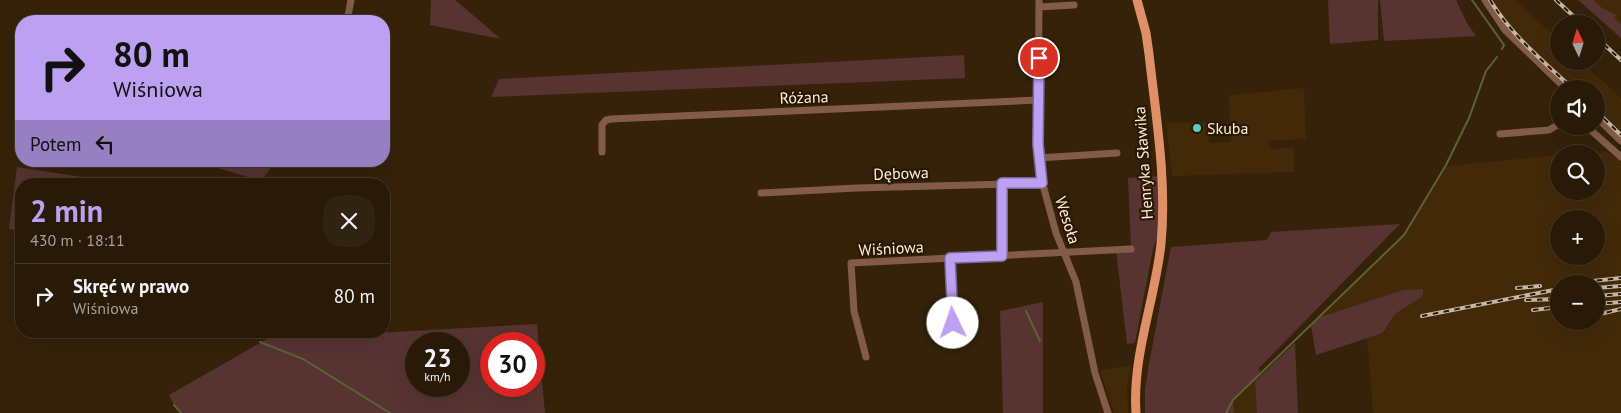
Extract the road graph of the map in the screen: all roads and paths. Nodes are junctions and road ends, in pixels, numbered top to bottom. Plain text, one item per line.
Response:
1 (351, 0) edge
2 (1137, 0) edge
3 (1485, 0) edge
4 (1039, 4) edge
5 (1074, 5) dead end
6 (348, 15) edge
7 (1557, 80) edge
8 (1038, 100) junction
9 (1605, 126) edge
10 (1550, 129) edge
11 (1500, 134) dead end
12 (1596, 135) edge
13 (1621, 141) edge
14 (602, 152) dead end
15 (1117, 153) dead end
16 (1621, 157) edge
17 (1038, 158) junction
18 (1002, 183) junction
19 (1042, 183) junction
20 (761, 193) dead end
21 (1131, 249) dead end
22 (1065, 254) junction
23 (1002, 256) junction
24 (950, 258) junction
25 (953, 323) dead end
26 (866, 357) dead end
27 (1108, 413) edge
28 (1136, 413) edge

1 - 6 street
2 - 28 main road, Henryka Sławika
3 - 7 street
4 - 5 street
4 - 8 street, Wesoła
8 - 14 street, Różana
8 - 17 street, Wesoła
9 - 13 street
10 - 11 street
12 - 16 street
15 - 17 street
17 - 19 street, Wesoła
18 - 19 street, Dębowa
18 - 20 street, Dębowa
18 - 23 street
19 - 22 street, Wesoła
21 - 22 street, Wiśniowa
22 - 23 street, Wiśniowa
22 - 27 street, Wesoła
23 - 24 street, Wiśniowa
24 - 25 street
24 - 26 street, Wiśniowa

